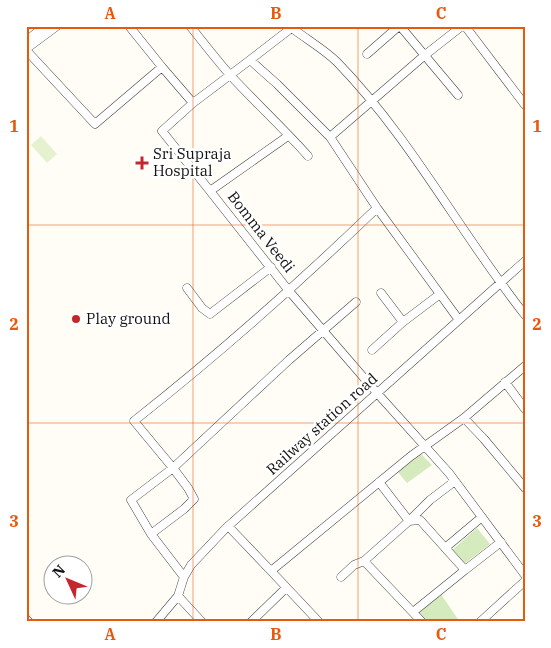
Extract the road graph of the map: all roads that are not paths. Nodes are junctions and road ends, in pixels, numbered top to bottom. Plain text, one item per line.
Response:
1 (46, 26) edge
2 (57, 26) edge
3 (129, 26) edge
4 (190, 26) edge
5 (400, 26) edge
6 (463, 26) edge
7 (293, 27) edge
8 (26, 41) edge
9 (26, 49) edge
10 (367, 54) dead end
11 (425, 55) junction
12 (250, 60) junction
13 (162, 67) junction
14 (230, 74) junction
15 (458, 95) dead end
16 (372, 102) junction
17 (194, 104) junction
18 (525, 105) edge
19 (288, 136) junction
20 (330, 137) junction
21 (308, 156) dead end
22 (210, 190) junction
23 (377, 208) junction
24 (525, 261) edge
25 (271, 267) junction
26 (499, 283) junction
27 (188, 288) dead end
28 (289, 291) junction
29 (381, 293) dead end
30 (440, 294) junction
31 (356, 302) dead end
32 (525, 315) edge
33 (459, 320) junction
34 (403, 322) junction
35 (323, 331) junction
36 (372, 350) dead end
37 (525, 366) edge
38 (505, 382) junction
39 (377, 393) junction
40 (525, 409) edge
41 (464, 418) junction
42 (424, 446) junction
43 (173, 468) junction
44 (454, 481) junction
45 (379, 482) junction
46 (525, 488) edge
47 (482, 516) junction
48 (410, 521) junction
49 (228, 526) junction
50 (151, 534) junction
51 (501, 542) junction
52 (445, 548) junction
53 (364, 560) junction
54 (464, 570) junction
55 (270, 571) junction
56 (525, 575) edge
57 (341, 577) dead end
58 (184, 578) junction
59 (525, 581) edge
60 (286, 588) junction
61 (178, 596) junction
62 (413, 612) junction
63 (26, 619) edge
64 (29, 622) edge
65 (156, 622) edge
66 (202, 622) edge
67 (250, 622) edge
68 (319, 622) edge
69 (422, 622) edge
70 (480, 622) edge

1 - 8 street
2 - 9 street
3 - 13 street
4 - 14 street
5 - 10 street
5 - 11 street
6 - 11 street
6 - 18 street
7 - 12 street
7 - 16 street
9 - 13 street
11 - 15 street
11 - 16 street
12 - 14 street
12 - 20 street
13 - 17 street
14 - 17 street
14 - 19 street
16 - 20 street
16 - 26 street
17 - 22 street, Bomma Veedi
19 - 21 street
19 - 22 street
20 - 23 street
22 - 25 street, Bomma Veedi
23 - 28 street
23 - 30 street
24 - 26 street, Railway station road
25 - 27 street
25 - 28 street, Bomma Veedi
26 - 32 street
26 - 33 street, Railway station road
28 - 35 street, Bomma Veedi
28 - 43 street
29 - 34 street
30 - 33 street
30 - 34 street
31 - 35 street
33 - 39 street, Railway station road
34 - 36 street
35 - 39 street
35 - 43 street
37 - 38 street
38 - 40 street
38 - 41 street
39 - 42 street
39 - 49 street, Railway station road
41 - 42 street
41 - 46 street
42 - 44 street
42 - 45 street
43 - 50 street
43 - 50 street
44 - 47 street
44 - 48 street
45 - 48 street
45 - 55 street
47 - 51 street
47 - 52 street
48 - 52 street
48 - 53 street
49 - 55 street
49 - 58 street, Railway station road
50 - 58 street
51 - 54 street
51 - 56 street
52 - 54 street
53 - 57 street
53 - 62 street
54 - 62 street
55 - 60 street
58 - 61 street, Railway station road
59 - 70 street
60 - 67 street
60 - 68 street
61 - 65 street, Railway station road
61 - 66 street
62 - 69 street
63 - 64 street

